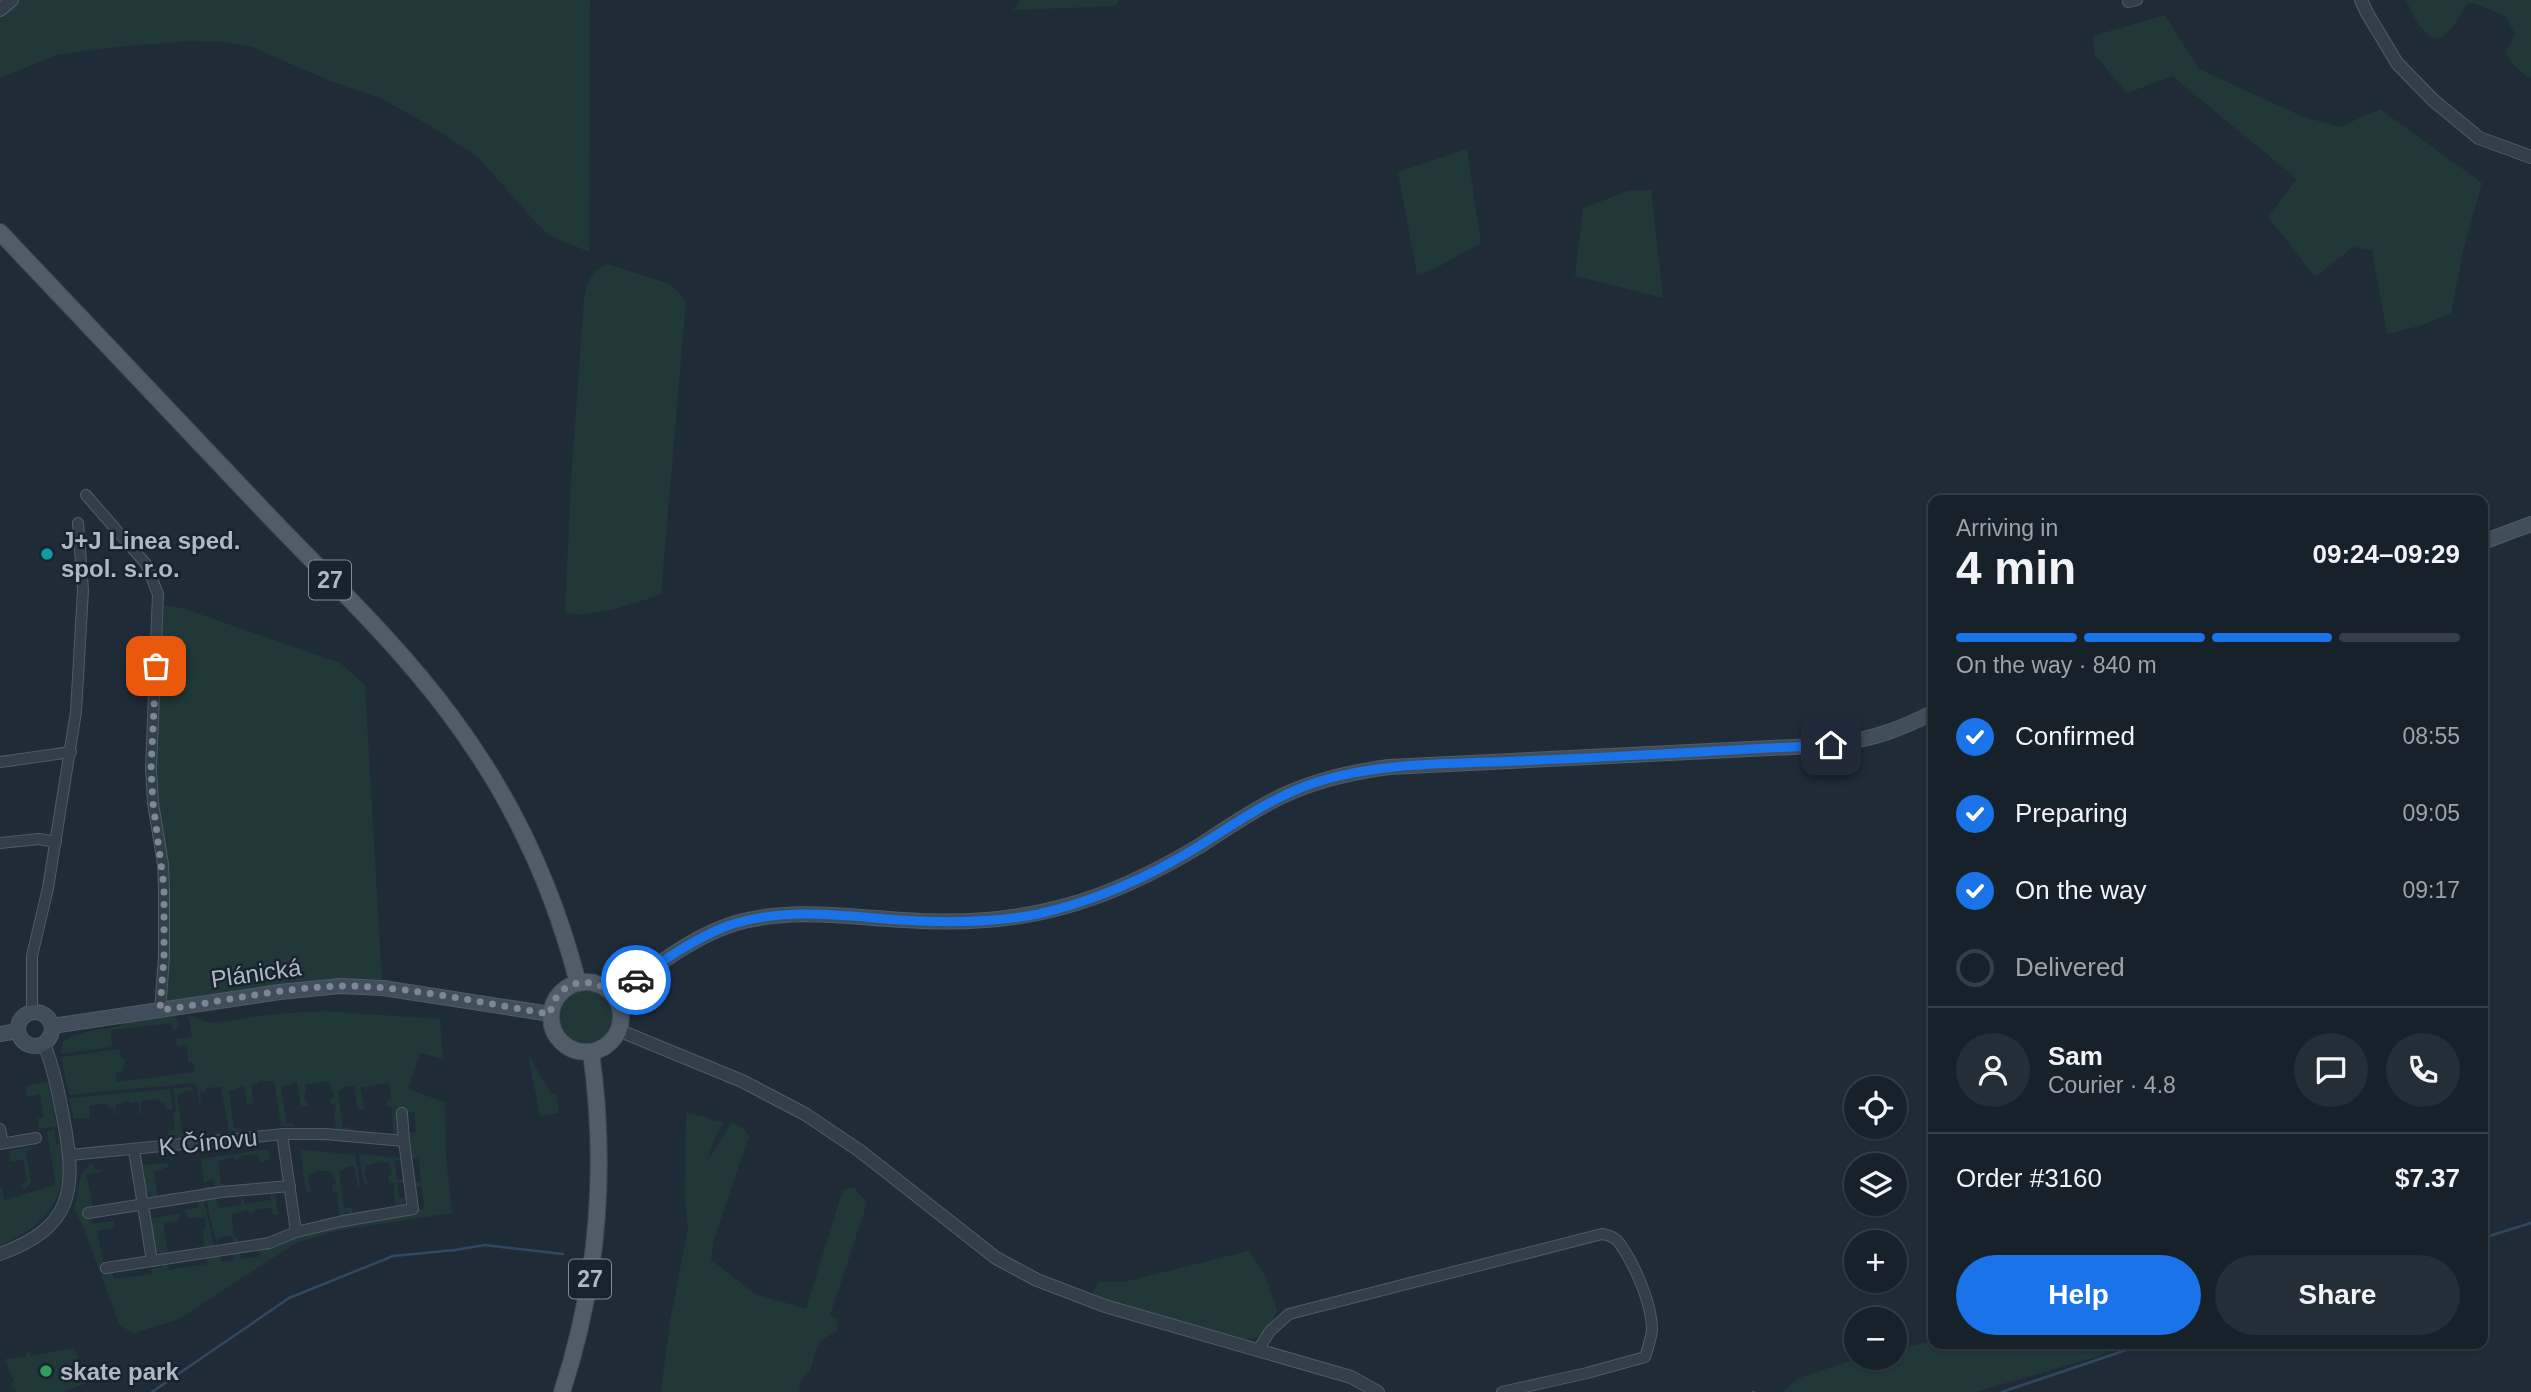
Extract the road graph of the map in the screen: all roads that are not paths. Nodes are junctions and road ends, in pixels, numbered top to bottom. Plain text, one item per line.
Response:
1 (12, 0) edge
2 (2361, 0) edge
3 (0, 10) edge
4 (2531, 157) edge
5 (0, 232) edge
6 (86, 495) dead end
7 (78, 523) dead end
8 (2531, 524) edge
9 (2488, 540) edge
10 (1928, 715) edge
11 (71, 752) junction
12 (0, 762) edge
13 (56, 842) junction
14 (0, 843) edge
15 (578, 983) junction
16 (614, 996) junction
17 (160, 1010) junction
18 (32, 1012) junction
19 (550, 1014) junction
20 (52, 1026) junction
21 (618, 1030) junction
22 (18, 1031) junction
23 (0, 1034) edge
24 (44, 1044) junction
25 (591, 1052) junction
26 (402, 1113) dead end
27 (0, 1129) edge
28 (282, 1135) junction
29 (36, 1138) dead end
30 (404, 1141) junction
31 (1, 1144) edge
32 (134, 1150) junction
33 (70, 1155) junction
34 (290, 1186) junction
35 (143, 1204) junction
36 (88, 1213) dead end
37 (296, 1232) junction
38 (0, 1254) edge
39 (152, 1261) junction
40 (106, 1268) dead end
41 (1258, 1350) junction
42 (562, 1392) edge
43 (1378, 1392) edge
44 (1502, 1392) edge

1 - 3 street
2 - 4 street
5 - 15 main road, 27
6 - 17 street
7 - 11 street
8 - 9 main road
10 - 16 main road
11 - 12 street
11 - 13 street
13 - 14 street
13 - 18 street
15 - 16 main road
15 - 19 main road
16 - 21 main road
17 - 19 main road, Plánická
17 - 20 main road, Plánická
18 - 20 main road
18 - 22 main road
19 - 25 main road
20 - 24 main road
21 - 25 main road
21 - 41 street
22 - 23 main road
22 - 24 main road
24 - 33 street
25 - 42 main road, 27
26 - 30 street
27 - 31 street
28 - 30 street, K Čínovu
28 - 32 street, K Čínovu
28 - 34 street, K Čínovu
29 - 31 street
30 - 37 street
32 - 33 street, K Čínovu
32 - 35 street, K Čínovu
33 - 38 street
34 - 35 street
34 - 37 street, K Čínovu
35 - 36 street
35 - 39 street, K Čínovu
37 - 39 street
39 - 40 street
41 - 43 street
41 - 44 street

